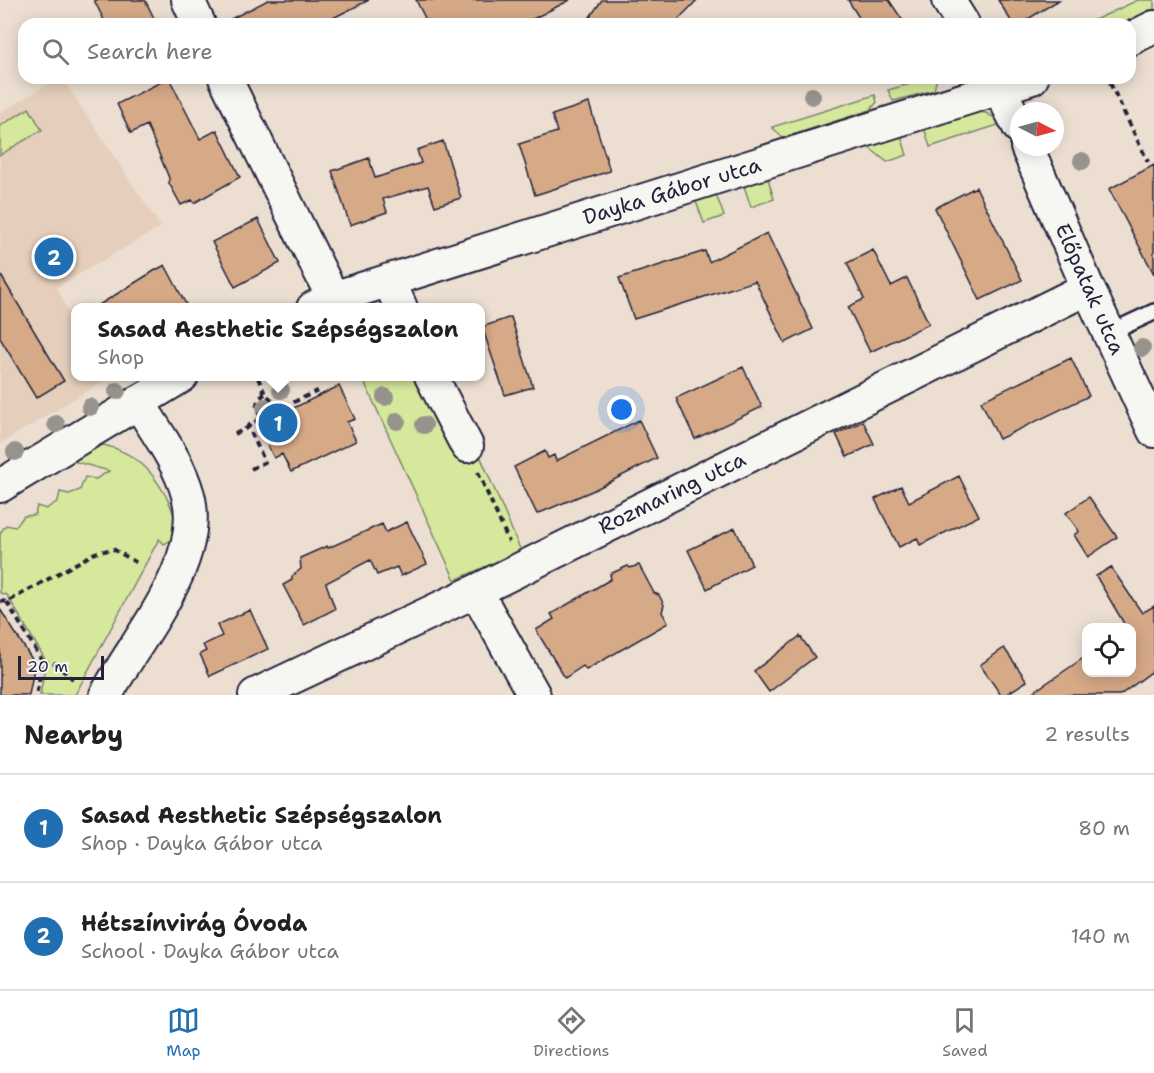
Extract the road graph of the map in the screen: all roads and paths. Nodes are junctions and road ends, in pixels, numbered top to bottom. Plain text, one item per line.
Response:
1 (188, 0) edge
2 (948, 0) edge
3 (196, 18) edge
4 (959, 18) edge
5 (1154, 27) edge
6 (1136, 36) edge
7 (228, 84) edge
8 (993, 84) edge
9 (997, 84) edge
10 (1110, 84) edge
11 (1010, 110) edge
12 (1031, 156) edge
13 (1148, 162) dead end
14 (1088, 288) junction
15 (395, 294) edge
16 (323, 303) edge
17 (1154, 312) edge
18 (1109, 333) junction
19 (174, 381) edge
20 (259, 381) edge
21 (434, 381) edge
22 (322, 389) dead end
23 (265, 394) junction
24 (138, 402) junction
25 (249, 427) junction
26 (1154, 431) edge
27 (236, 434) dead end
28 (468, 446) joint
29 (251, 469) dead end
30 (0, 486) edge
31 (139, 564) dead end
32 (519, 568) junction
33 (476, 591) junction
34 (0, 601) edge
35 (7, 602) junction
36 (43, 662) junction
37 (73, 679) dead end
38 (36, 695) edge
39 (106, 695) edge
40 (255, 695) edge
41 (534, 695) edge

1 - 3 street
2 - 4 street
5 - 6 street
7 - 16 street
8 - 15 street, Dayka Gábor utca
9 - 11 street
10 - 13 path
12 - 14 street, Előpatak utca
14 - 18 street, Előpatak utca
14 - 32 street, Rozmaring utca
15 - 16 street, Dayka Gábor utca
17 - 18 lane
18 - 26 street, Előpatak utca
19 - 24 street
20 - 23 path
21 - 28 street
22 - 23 path
23 - 25 path
24 - 30 street
24 - 39 street
25 - 27 path
25 - 29 path
28 - 32 path
31 - 35 path
32 - 33 street, Rozmaring utca
33 - 40 street, Rozmaring utca
33 - 41 street
34 - 35 path
35 - 36 path
36 - 37 path
36 - 38 path

